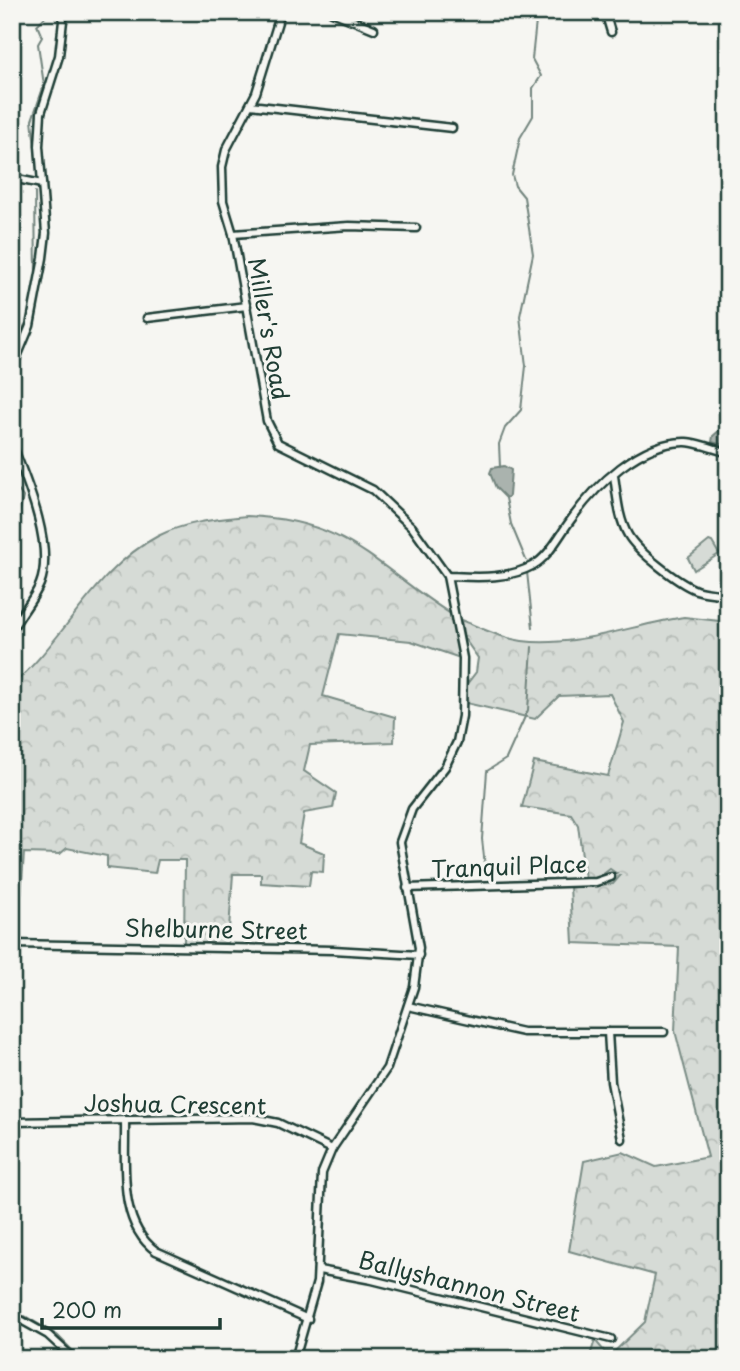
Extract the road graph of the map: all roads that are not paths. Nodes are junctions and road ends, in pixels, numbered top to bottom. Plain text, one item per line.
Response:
1 (64, 12) edge
2 (281, 12) edge
3 (605, 12) edge
4 (337, 13) edge
5 (374, 29) dead end
6 (611, 32) dead end
7 (250, 105) junction
8 (452, 128) dead end
9 (12, 178) edge
10 (42, 184) junction
11 (416, 228) dead end
12 (233, 234) junction
13 (247, 306) junction
14 (147, 318) dead end
15 (12, 369) edge
16 (13, 446) edge
17 (728, 453) edge
18 (614, 476) junction
19 (447, 576) junction
20 (728, 596) edge
21 (12, 631) edge
22 (611, 877) dead end
23 (407, 888) junction
24 (12, 944) edge
25 (419, 955) junction
26 (408, 1006) junction
27 (608, 1032) junction
28 (664, 1032) dead end
29 (125, 1120) junction
30 (12, 1122) edge
31 (622, 1139) dead end
32 (332, 1149) junction
33 (319, 1270) junction
34 (12, 1315) edge
35 (307, 1319) junction
36 (611, 1339) dead end
37 (74, 1359) edge
38 (295, 1359) edge

1 - 10 street
2 - 7 street, Miller's Road
3 - 6 street
4 - 5 street
7 - 8 street
7 - 12 street, Miller's Road
9 - 10 street
10 - 15 street
11 - 12 street
12 - 13 street, Miller's Road
13 - 14 street
13 - 19 street, Miller's Road
16 - 21 street
17 - 18 street
18 - 19 street
18 - 20 street
19 - 23 street
22 - 23 street, Tranquil Place
23 - 25 street
24 - 25 street, Shelburne Street
25 - 26 street
26 - 27 street
26 - 32 street
27 - 28 street
27 - 31 street
29 - 30 street, Joshua Crescent
29 - 32 street, Joshua Crescent
29 - 35 street
32 - 33 street
33 - 35 street
33 - 36 street, Ballyshannon Street
34 - 37 street
35 - 38 street

